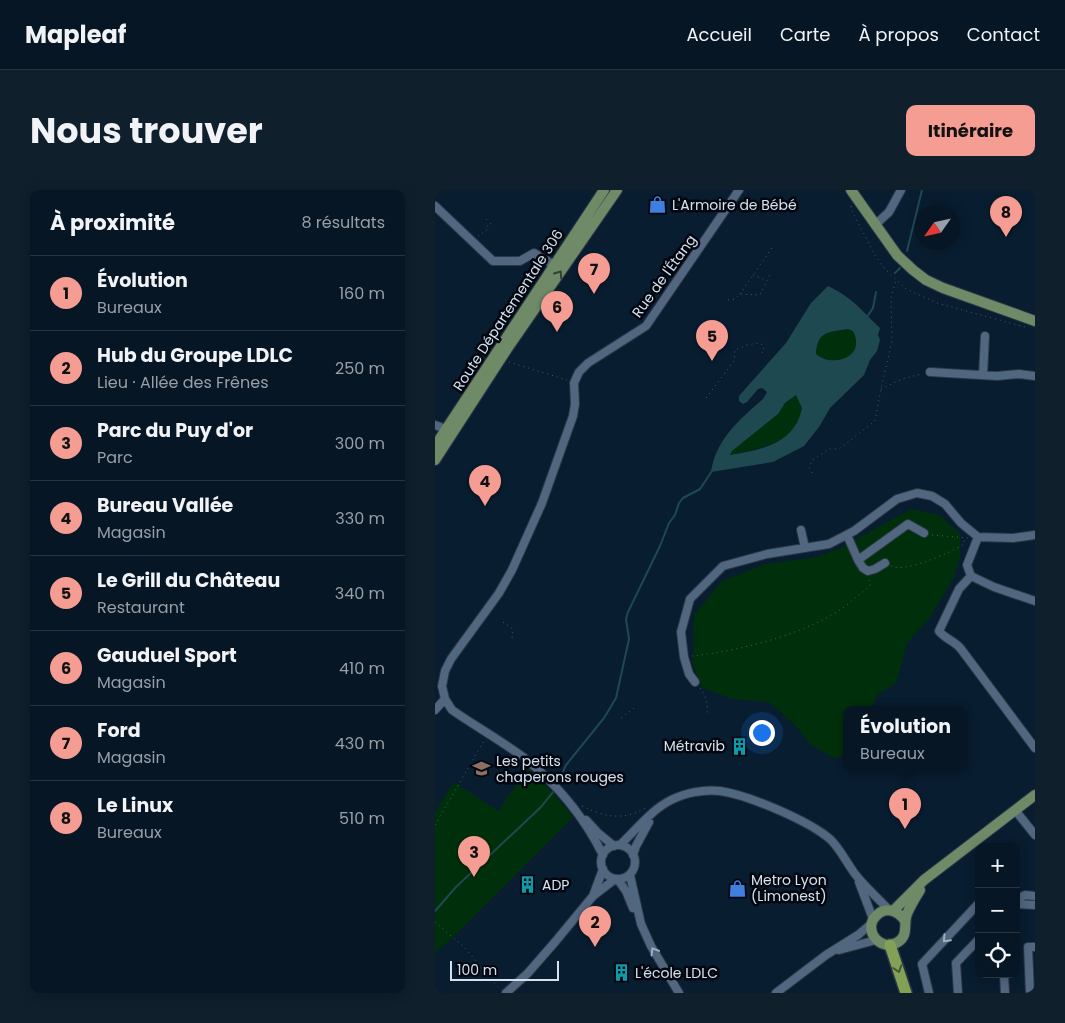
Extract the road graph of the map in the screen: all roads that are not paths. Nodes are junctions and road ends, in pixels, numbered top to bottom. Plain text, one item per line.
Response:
1 (604, 190) edge
2 (617, 190) edge
3 (739, 190) edge
4 (851, 190) edge
5 (901, 190) edge
6 (441, 208) edge
7 (875, 225) junction
8 (554, 265) junction
9 (1035, 321) edge
10 (985, 336) dead end
11 (930, 372) road end
12 (983, 375) junction
13 (1035, 376) edge
14 (435, 425) edge
15 (446, 429) junction
16 (435, 446) edge
17 (435, 460) edge
18 (801, 530) dead end
19 (924, 533) road end
20 (1035, 534) edge
21 (847, 535) junction
22 (978, 537) junction
23 (805, 548) junction
24 (858, 560) junction
25 (885, 563) road end
26 (971, 576) junction
27 (1035, 601) edge
28 (695, 682) road end
29 (445, 699) junction
30 (435, 710) edge
31 (1035, 748) edge
32 (1035, 795) edge
33 (576, 806) junction
34 (660, 806) junction
35 (1015, 810) junction
36 (1035, 835) edge
37 (617, 846) junction
38 (633, 854) junction
39 (603, 855) junction
40 (603, 869) junction
41 (932, 874) junction
42 (630, 875) junction
43 (857, 876) junction
44 (616, 879) junction
45 (1021, 895) edge
46 (593, 896) junction
47 (1035, 896) edge
48 (1020, 903) edge
49 (1035, 905) edge
50 (975, 907) edge
51 (891, 910) junction
52 (872, 921) junction
53 (905, 921) junction
54 (641, 924) junction
55 (876, 940) junction
56 (975, 943) edge
57 (890, 945) junction
58 (1035, 947) edge
59 (826, 955) junction
60 (1004, 978) edge
61 (1032, 979) edge
62 (786, 990) edge
63 (503, 992) edge
64 (679, 993) edge
65 (776, 993) edge
66 (906, 993) edge
67 (929, 993) edge
68 (958, 993) edge
69 (1005, 993) edge
70 (1030, 993) edge

1 - 8 main road, Route Départementale 306
17 -> 2 main road, Route Départementale 306
3 - 29 street, Rue de l'Étang
4 - 7 main road
5 - 7 street
6 - 8 street
7 - 9 main road
8 - 15 main road, Route Départementale 306
10 - 12 street
11 - 12 street
12 - 13 street
14 - 15 street
15 - 16 main road, Route Départementale 306
18 - 23 street
19 - 24 street
20 - 22 street
21 - 22 street
21 - 23 street
21 - 24 street
22 - 26 street
23 - 28 street
24 - 25 street
26 - 27 street
26 - 31 street
29 - 30 street
29 - 33 street
32 - 35 main road
33 - 37 street
33 - 39 street
34 - 37 street
34 - 38 street
34 - 43 street
35 - 36 street
35 - 41 main road
37 - 38 street
37 - 39 street
38 - 42 street
39 - 40 street
40 - 44 street
40 - 46 street
41 - 51 main road
41 - 53 main road
42 - 44 street
42 - 54 street
43 - 51 street
43 - 52 street
44 - 46 street
44 - 54 street
45 - 47 street
46 - 63 street
48 - 49 street
50 -> 67 street
51 - 52 main road
51 - 53 main road
52 - 55 main road
52 - 59 street
53 - 57 main road
64 -> 54 street
55 - 57 main road
55 - 59 street
56 - 68 street
57 -> 66 highway
58 - 61 street
59 - 62 street
60 - 69 street
61 - 70 street
62 - 65 street

